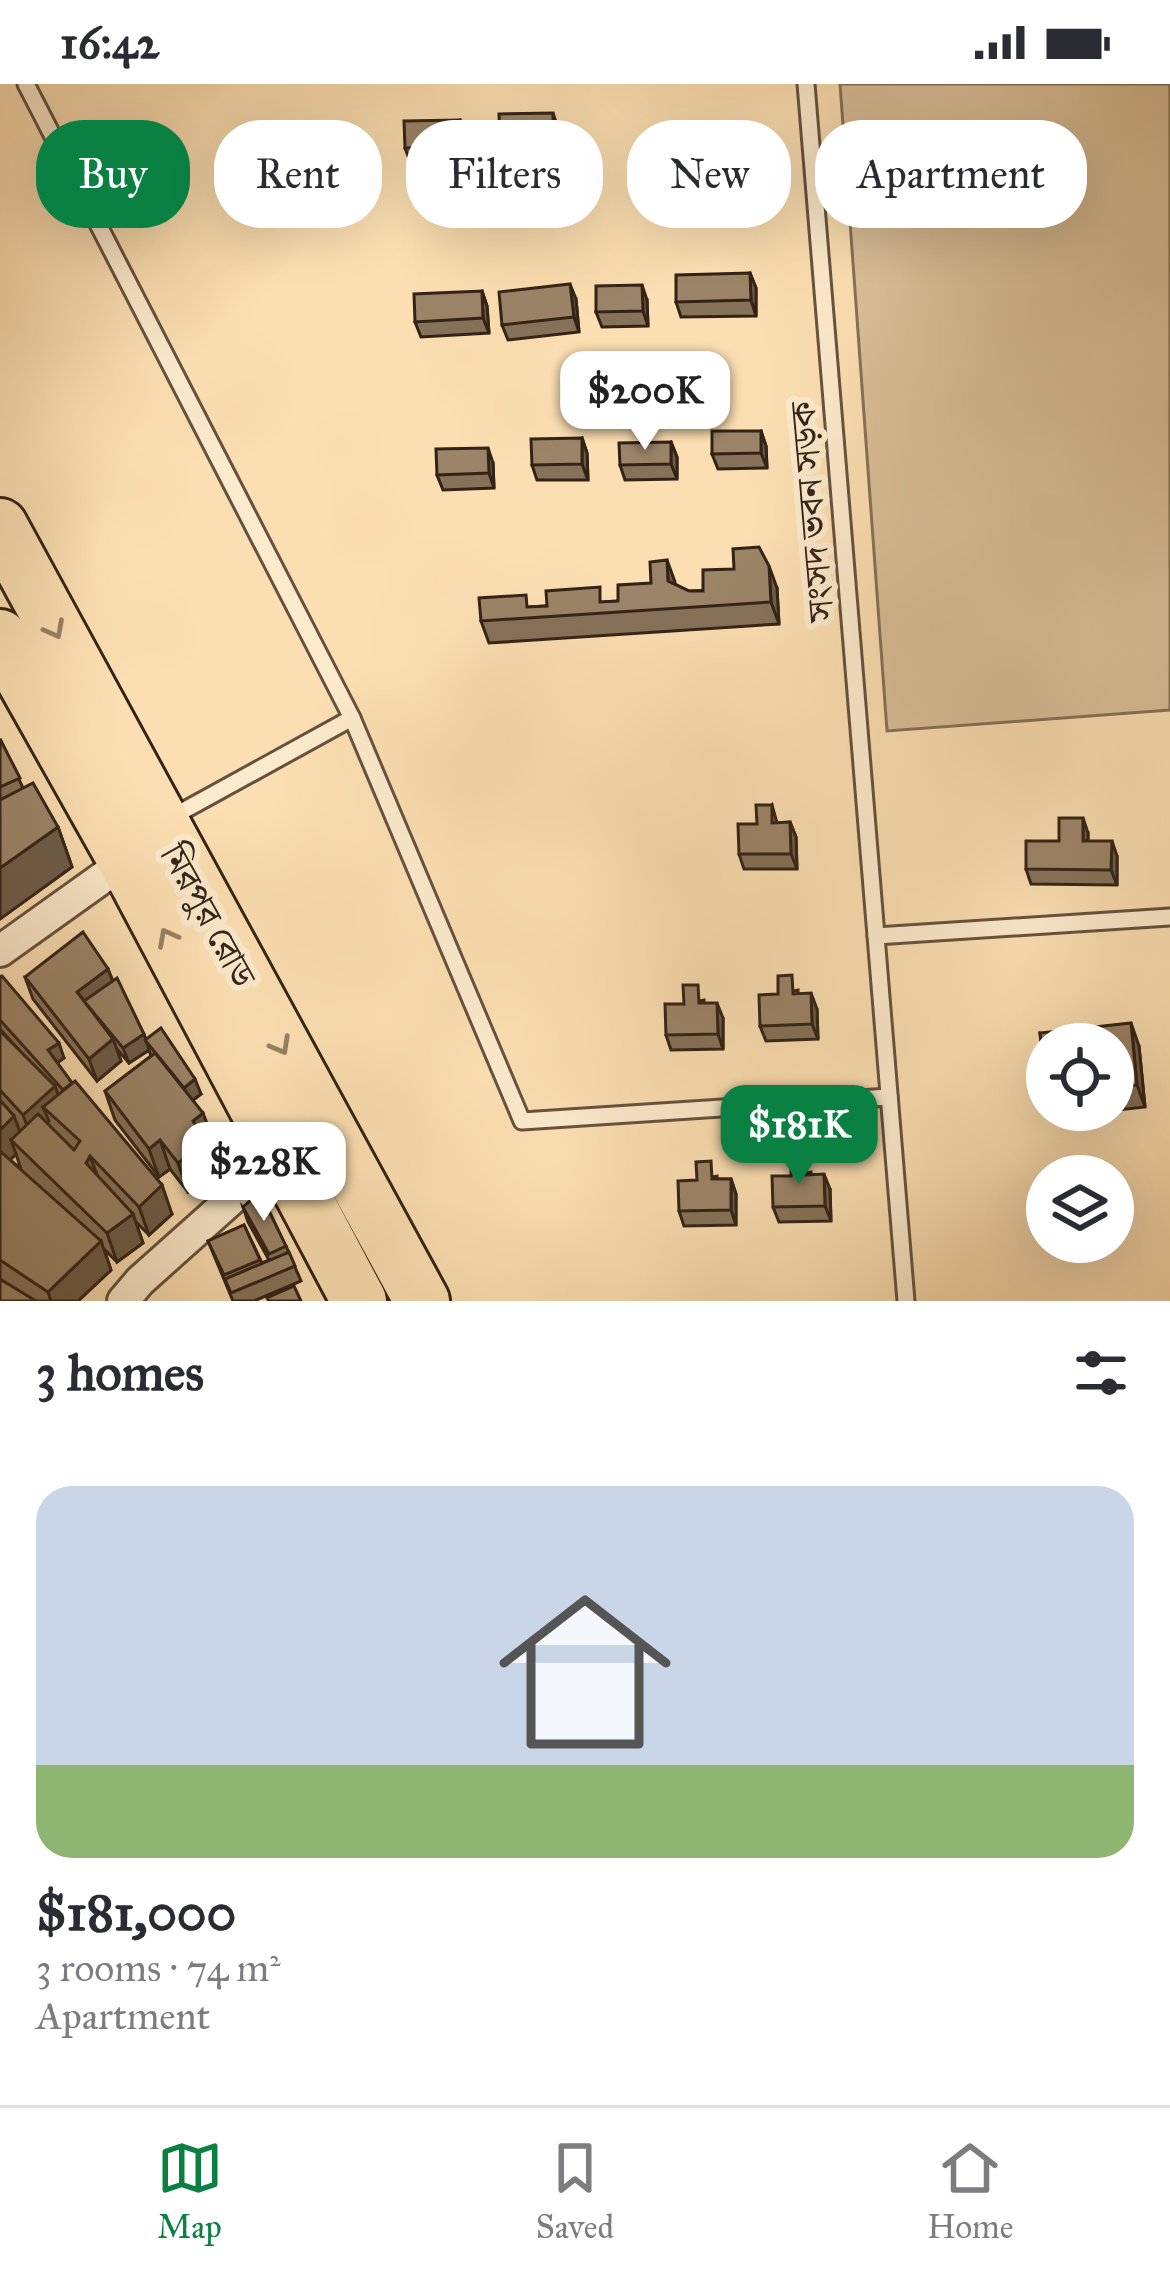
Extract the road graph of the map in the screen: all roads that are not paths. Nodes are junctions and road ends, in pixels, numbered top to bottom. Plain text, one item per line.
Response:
1 (26, 84) edge
2 (806, 84) edge
3 (0, 526) edge
4 (0, 638) edge
5 (352, 718) junction
6 (143, 843) junction
7 (1170, 917) edge
8 (876, 936) junction
9 (0, 951) edge
10 (889, 1097) junction
11 (281, 1155) junction
12 (123, 1301) edge
13 (359, 1301) edge
14 (422, 1301) edge
15 (906, 1301) edge

1 - 5 lane
2 - 8 lane, সংসদ ভবন সড়ক
3 -> 6 highway, মিরপুর রোড
4 - 6 highway, মিরপুর রোড
5 - 6 lane
5 - 10 lane
6 - 9 street
11 -> 6 highway, মিরপুর রোড
6 -> 14 highway, মিরপুর রোড
7 - 8 lane
8 - 10 lane, সংসদ ভবন সড়ক
10 - 15 lane, সংসদ ভবন সড়ক
11 - 12 street
11 - 13 highway, মিরপুর রোড

